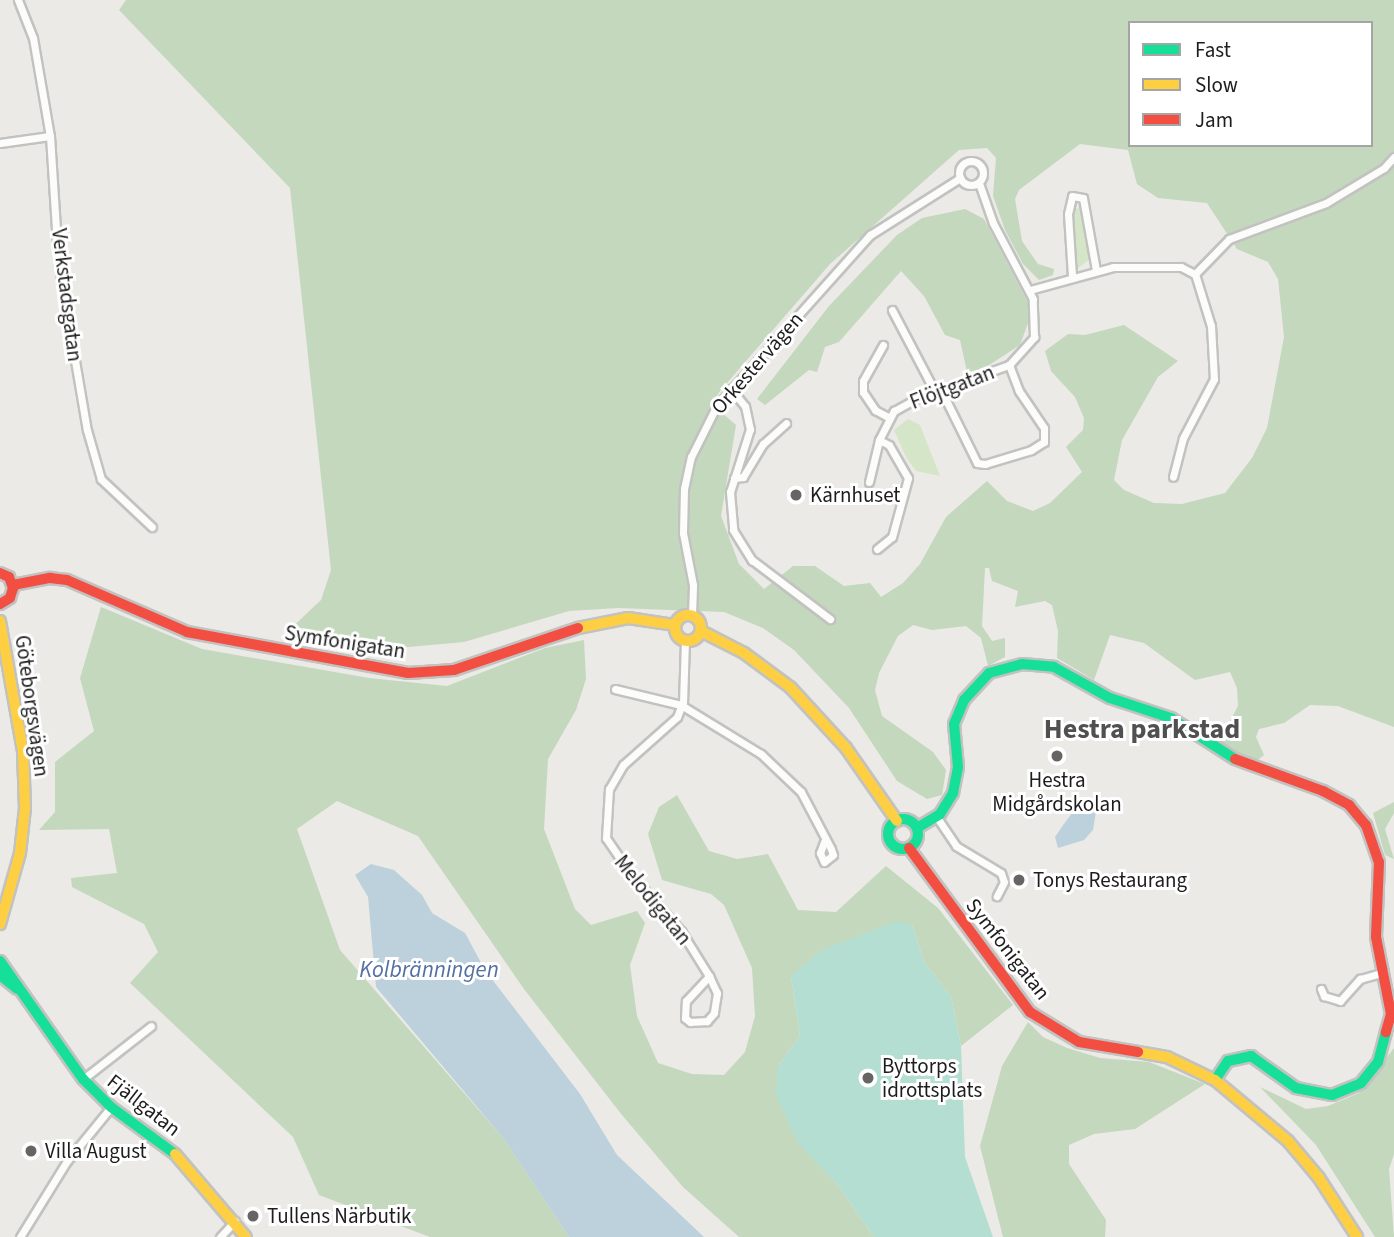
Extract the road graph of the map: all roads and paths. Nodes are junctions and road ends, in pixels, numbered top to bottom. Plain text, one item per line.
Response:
1 (18, 0) edge
2 (50, 136) junction
3 (0, 143) edge
4 (1394, 157) edge
5 (960, 178) junction
6 (979, 183) junction
7 (1096, 270) junction
8 (1195, 274) junction
9 (1072, 276) junction
10 (1030, 290) junction
11 (892, 310) dead end
12 (883, 345) dead end
13 (1009, 365) junction
14 (731, 389) junction
15 (938, 391) junction
16 (888, 417) junction
17 (786, 423) dead end
18 (879, 440) junction
19 (1173, 477) dead end
20 (734, 478) junction
21 (869, 482) dead end
22 (152, 527) dead end
23 (877, 549) dead end
24 (0, 573) edge
25 (13, 585) junction
26 (0, 604) edge
27 (692, 615) junction
28 (830, 618) dead end
29 (0, 621) edge
30 (675, 625) junction
31 (701, 631) junction
32 (685, 640) junction
33 (615, 689) dead end
34 (681, 705) junction
35 (936, 816) junction
36 (897, 821) junction
37 (917, 828) junction
38 (824, 842) dead end
39 (909, 848) junction
40 (12, 879) junction
41 (997, 896) dead end
42 (0, 902) edge
43 (0, 924) edge
44 (0, 961) edge
45 (1385, 972) junction
46 (0, 975) edge
47 (709, 976) junction
48 (1321, 989) dead end
49 (25, 996) junction
50 (151, 1026) dead end
51 (83, 1079) junction
52 (1215, 1080) junction
53 (111, 1107) junction
54 (235, 1221) junction
55 (20, 1237) edge
56 (220, 1237) edge
57 (246, 1237) edge
58 (1357, 1237) edge

1 - 2 street, Verkstadsgatan
2 - 3 street
2 - 22 street, Verkstadsgatan
4 - 8 street
5 - 6 street
5 - 6 street
5 - 14 street, Orkestervägen
6 - 10 street, Flöjtgatan
7 - 8 street
7 - 9 street
7 - 9 street
8 - 19 street
9 - 10 street
10 - 13 street, Flöjtgatan
11 - 15 street
12 - 16 street
13 - 15 street, Flöjtgatan
13 - 15 street
14 - 20 street
14 - 27 street, Orkestervägen
15 - 16 street, Flöjtgatan
16 - 18 street, Flöjtgatan
17 - 20 street
18 - 21 street, Flöjtgatan
18 - 23 street
20 - 28 street
24 - 25 street
25 - 26 street
25 - 30 street, Symfonigatan
27 - 30 street
27 - 31 street
29 - 40 street, Göteborgsvägen
30 - 32 street
31 - 32 street
31 - 36 street
32 - 34 street
33 - 34 street
34 - 38 street
34 - 47 street, Melodigatan
35 - 37 street
35 - 41 street
35 - 45 street
36 - 37 street
36 - 39 street
37 - 39 street
39 - 52 street, Symfonigatan
40 - 42 street, Göteborgsvägen
40 - 43 street, Göteborgsvägen
44 - 49 street, Fjällgatan
45 - 48 street
45 - 52 street
46 - 49 street, Fjällgatan
47 - 47 street, Melodigatan
49 - 51 street, Fjällgatan
50 - 51 street
51 - 53 street, Fjällgatan
52 - 58 street, Symfonigatan
53 - 54 street, Fjällgatan
53 - 55 street
54 - 56 street
54 - 57 street, Fjällgatan

